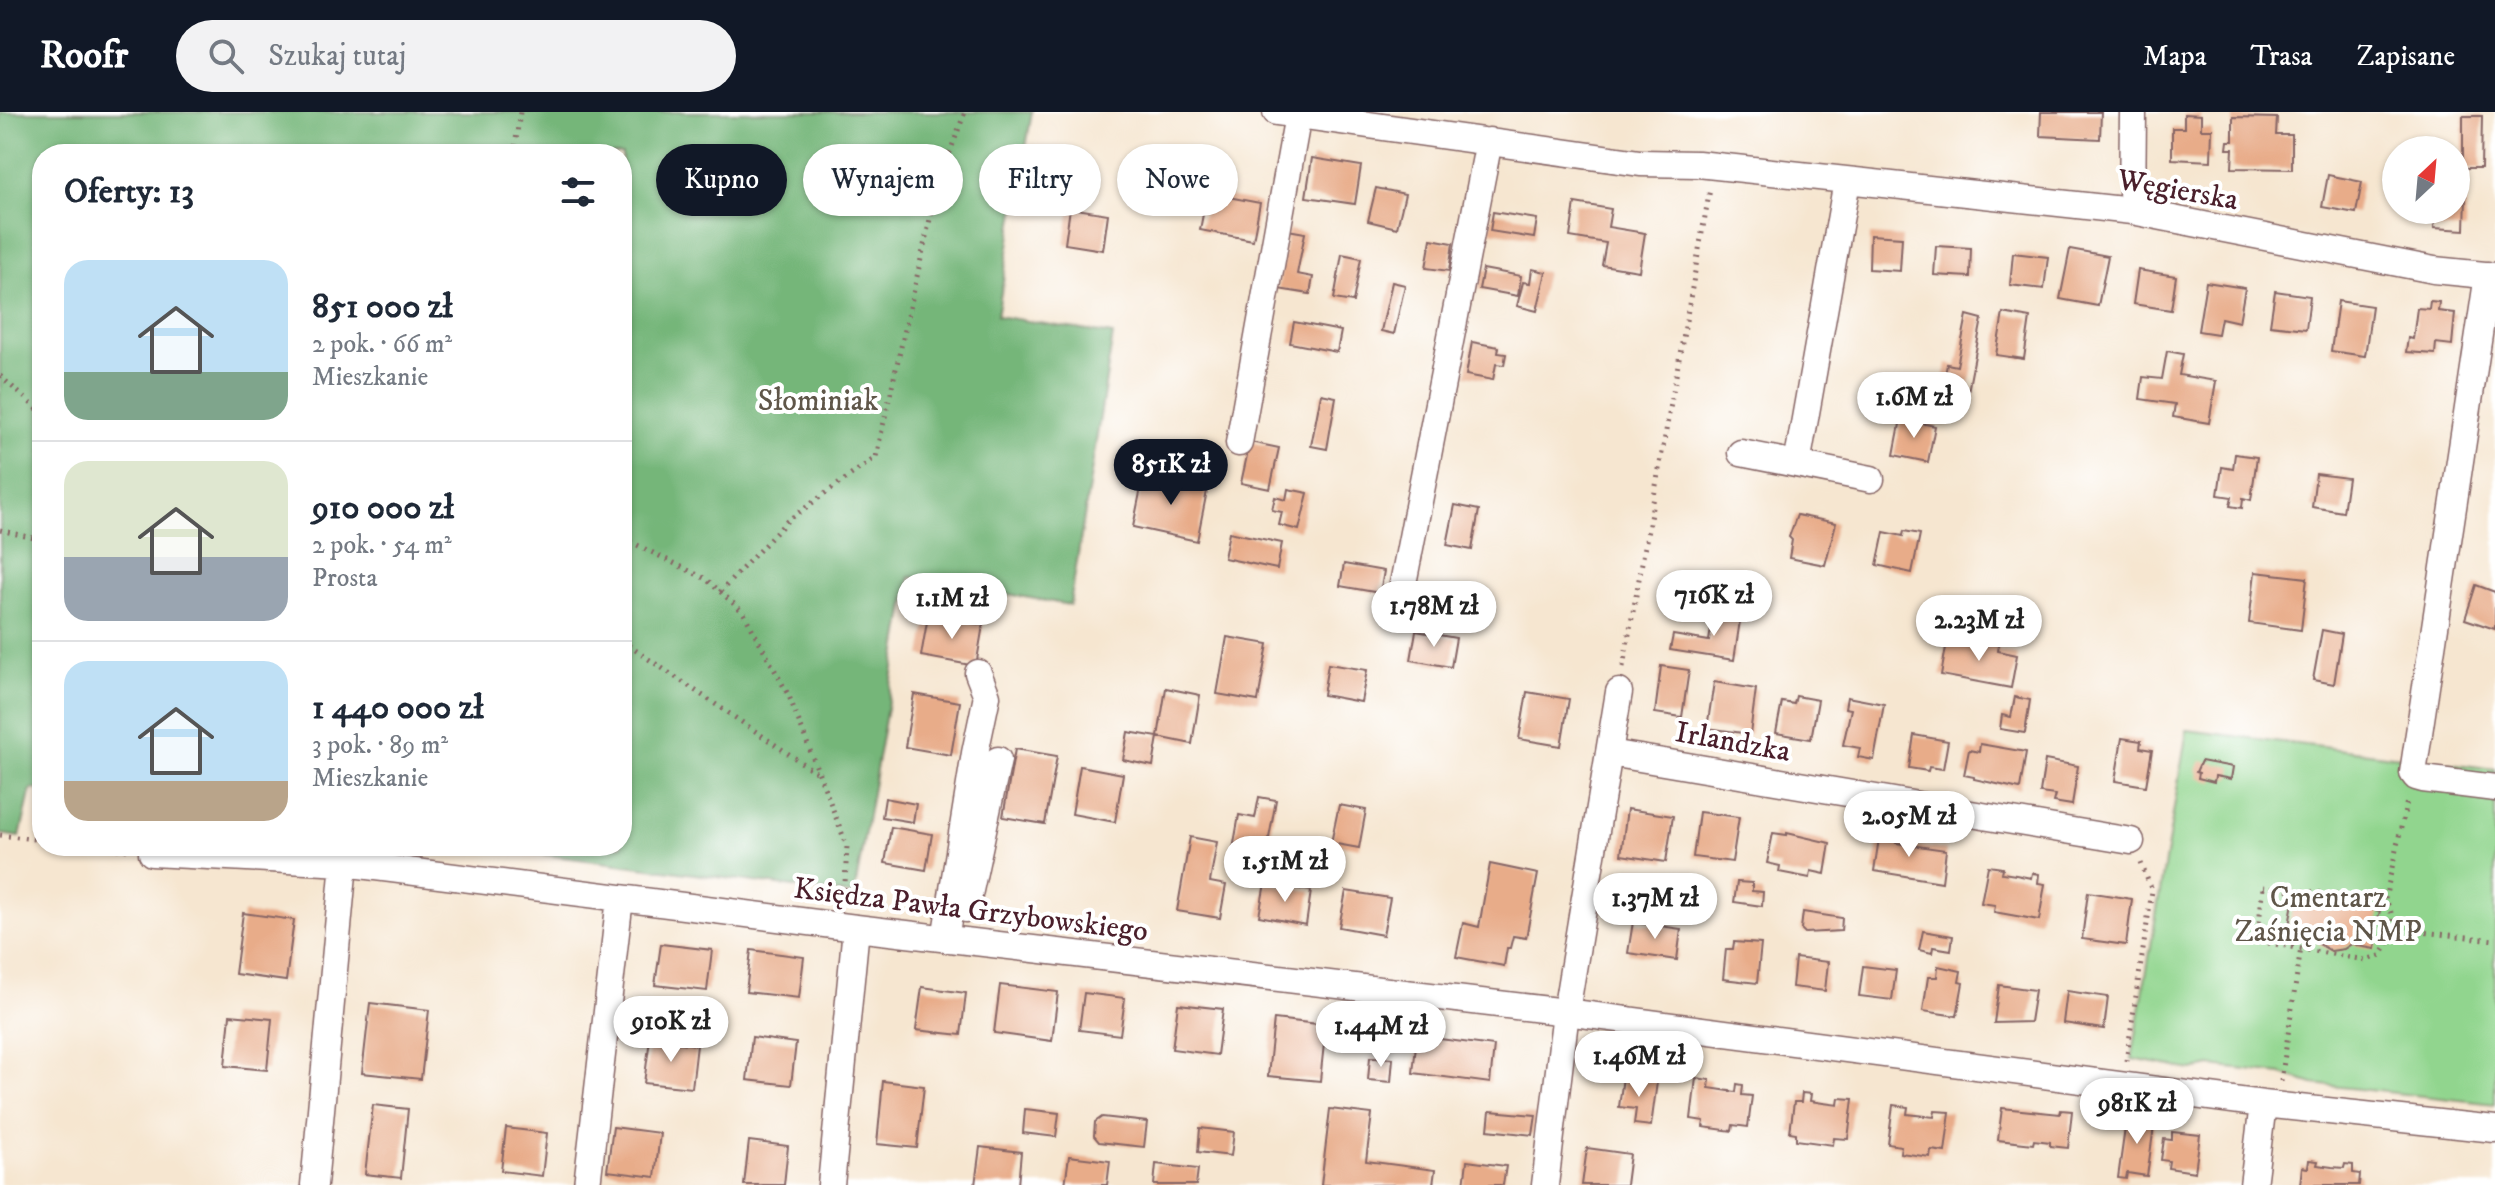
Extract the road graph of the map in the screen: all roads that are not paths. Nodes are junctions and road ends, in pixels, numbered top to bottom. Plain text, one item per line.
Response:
1 (2133, 112) edge
2 (1287, 113) edge
3 (1489, 141) junction
4 (1847, 181) junction
5 (2132, 211) junction
6 (2492, 276) edge
7 (1239, 443) dead end
8 (1741, 453) dead end
9 (1797, 464) junction
10 (1871, 479) dead end
11 (1401, 594) dead end
12 (978, 673) dead end
13 (1619, 692) road end
14 (1610, 753) junction
15 (998, 760) dead end
16 (2495, 788) edge
17 (2131, 841) road end
18 (210, 856) edge
19 (344, 863) junction
20 (620, 898) junction
21 (849, 927) junction
22 (952, 940) junction
23 (1566, 1012) junction
24 (2263, 1104) junction
25 (2495, 1129) edge
26 (314, 1185) edge
27 (587, 1185) edge
28 (831, 1185) edge
29 (1545, 1185) edge
30 (2253, 1185) edge

1 - 5 street
2 - 3 street, Węgierska
2 - 7 street
3 - 4 street, Węgierska
3 - 11 street
4 - 5 street, Węgierska
4 - 9 street
5 - 6 street, Węgierska
6 - 16 street
8 - 9 street
9 - 10 street
12 - 22 street
13 - 14 street
14 - 17 street, Irlandzka
14 - 23 street
15 - 22 street
18 - 19 street, Księdza Pawła Grzybowskiego
19 - 20 street, Księdza Pawła Grzybowskiego
19 - 26 street
20 - 21 street, Księdza Pawła Grzybowskiego
20 - 27 street
21 - 22 street, Księdza Pawła Grzybowskiego
21 - 28 street
22 - 23 street, Księdza Pawła Grzybowskiego
23 - 24 street, Księdza Pawła Grzybowskiego
23 - 29 street
24 - 25 street, Księdza Pawła Grzybowskiego
24 - 30 street

